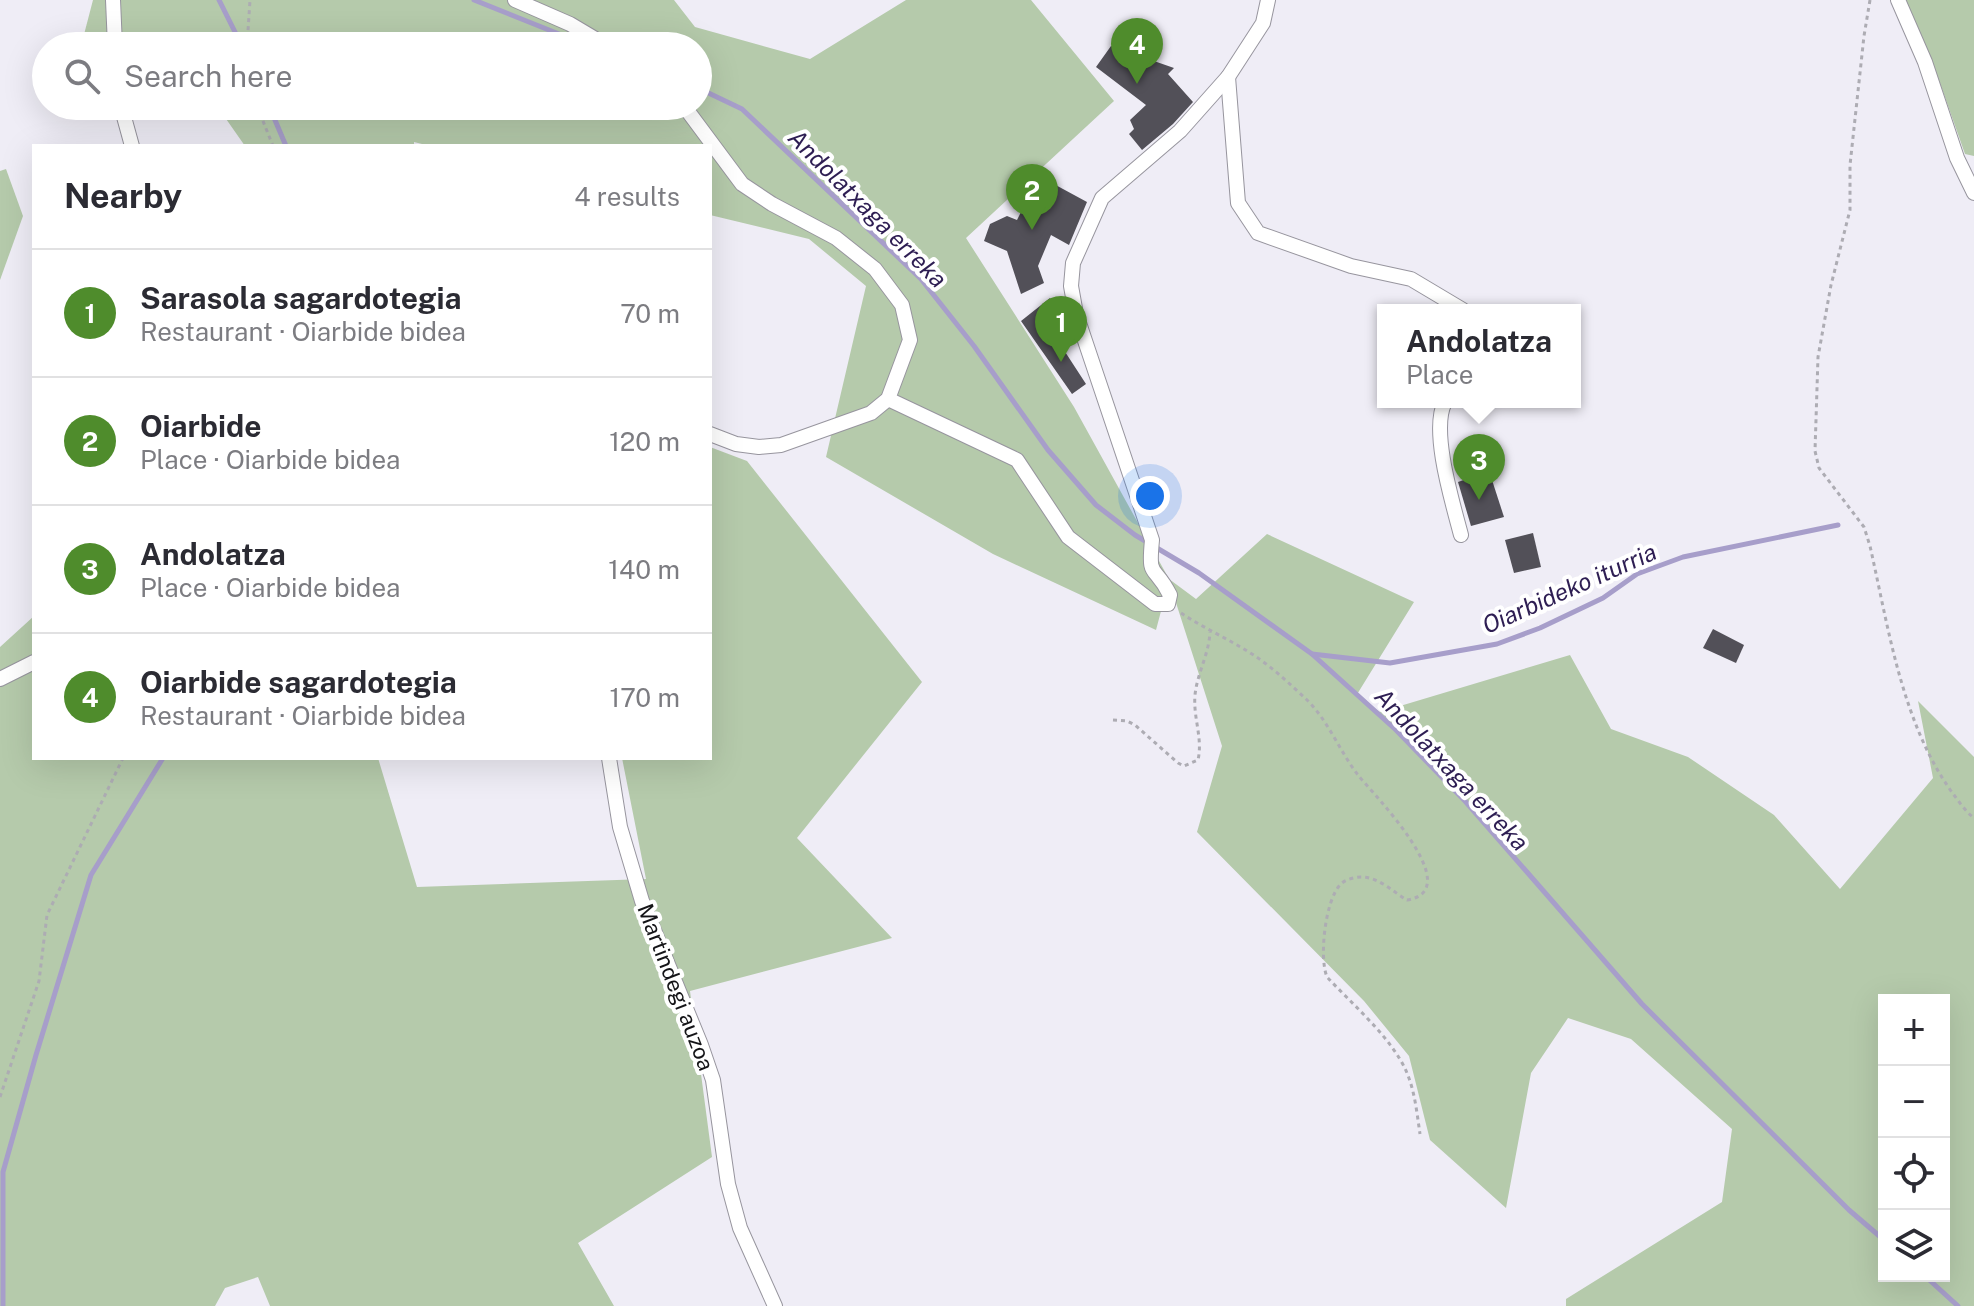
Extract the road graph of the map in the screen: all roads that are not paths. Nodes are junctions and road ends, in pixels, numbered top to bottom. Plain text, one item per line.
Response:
1 (113, 0) edge
2 (515, 0) edge
3 (1268, 0) edge
4 (1898, 0) edge
5 (114, 32) edge
6 (583, 32) edge
7 (1228, 77) junction
8 (125, 120) edge
9 (694, 120) edge
10 (131, 144) edge
11 (1974, 193) edge
12 (1453, 304) edge
13 (888, 399) junction
14 (1442, 408) edge
15 (712, 435) edge
16 (1461, 535) dead end
17 (32, 663) edge
18 (0, 679) edge
19 (609, 760) edge
20 (775, 1306) edge

1 - 5 street
2 - 6 street
3 - 7 street
4 - 11 street
7 - 12 street
7 - 13 street
8 - 10 street
9 - 13 street
13 - 15 street
14 - 16 street
17 - 18 street
19 - 20 street, Martindegi auzoa

